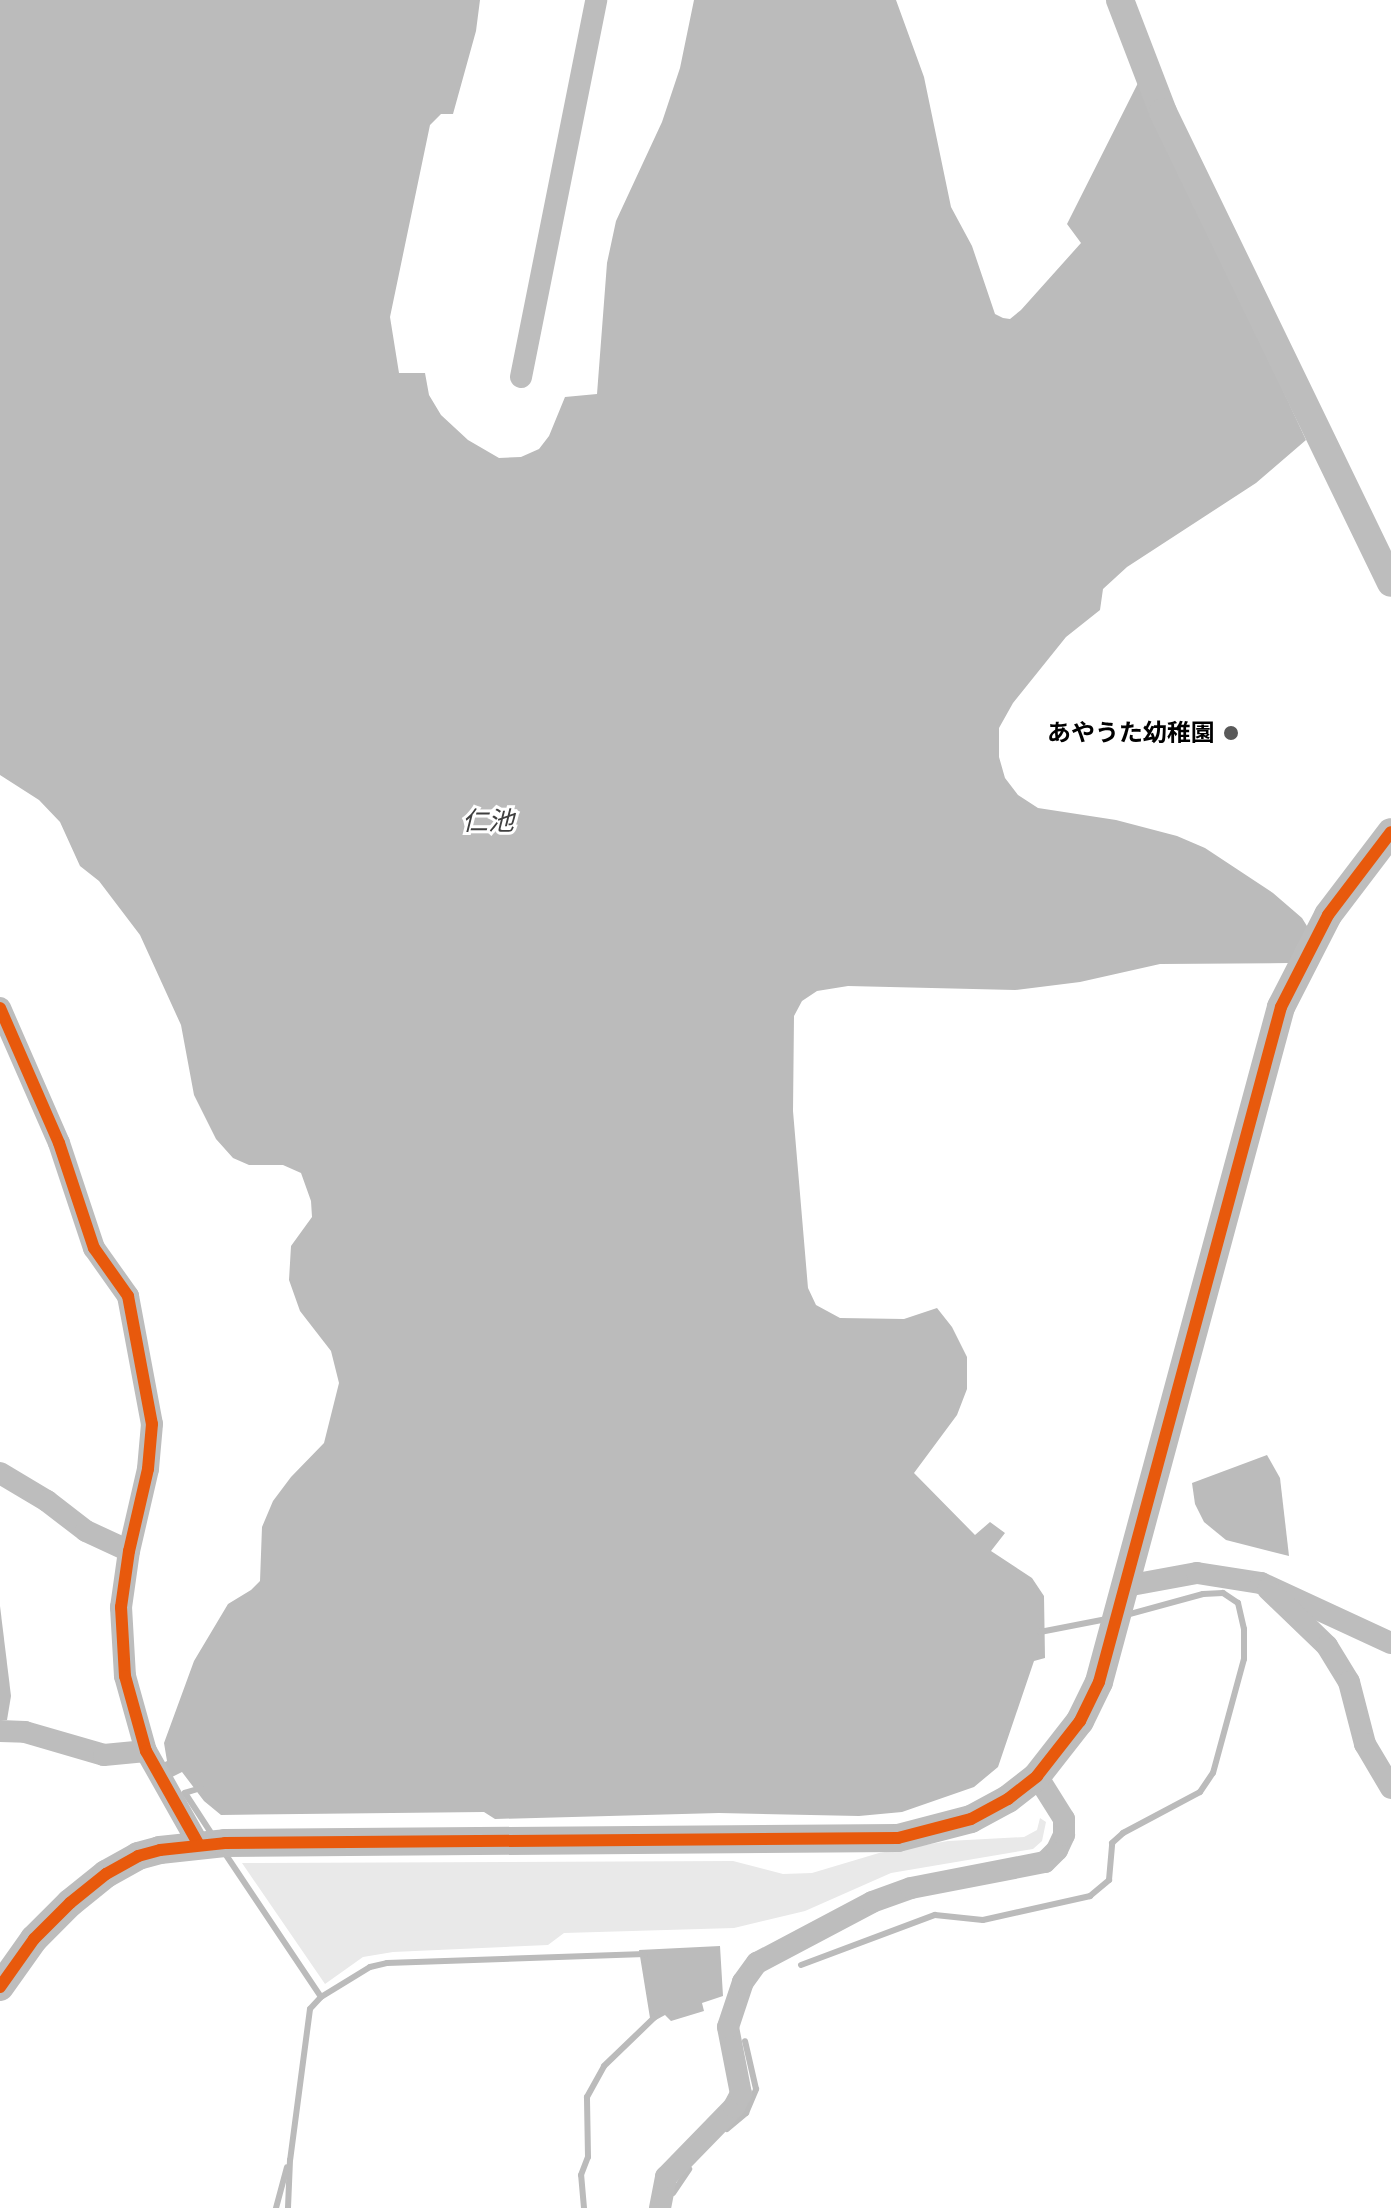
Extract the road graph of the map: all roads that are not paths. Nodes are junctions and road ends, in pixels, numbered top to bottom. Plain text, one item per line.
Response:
1 (596, 0) edge
2 (1120, 0) edge
3 (521, 377) dead end
4 (1391, 583) edge
5 (1391, 832) edge
6 (0, 1008) edge
7 (0, 1473) edge
8 (129, 1551) junction
9 (1261, 1583) junction
10 (1125, 1593) junction
11 (1391, 1643) edge
12 (0, 1731) edge
13 (146, 1751) junction
14 (1037, 1776) junction
15 (1391, 1788) edge
16 (212, 1844) junction
17 (0, 1987) edge
18 (660, 2208) edge

1 - 3 street
2 - 4 street
5 - 10 street
6 - 8 street
7 - 8 street
8 - 13 street
9 - 10 street
9 - 11 street
9 - 15 street
10 - 14 street
12 - 13 street
13 - 16 street
14 - 16 street
14 - 18 street
16 - 17 street

